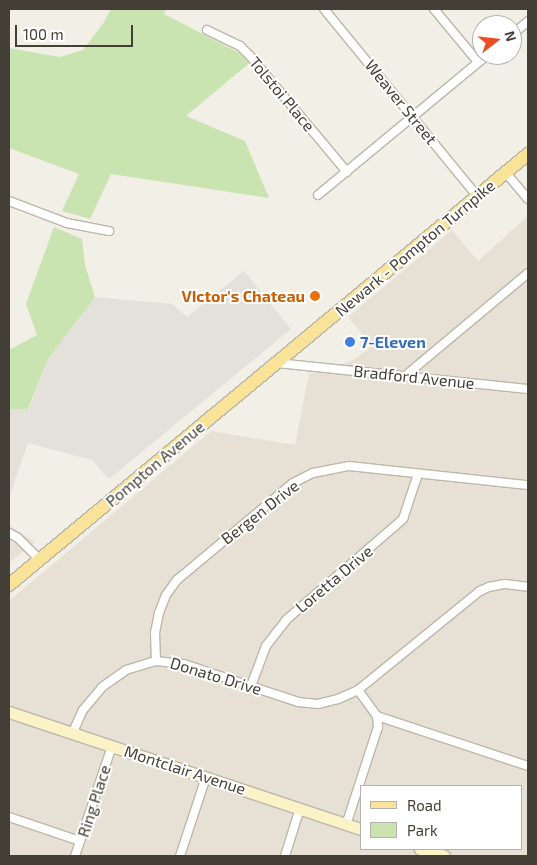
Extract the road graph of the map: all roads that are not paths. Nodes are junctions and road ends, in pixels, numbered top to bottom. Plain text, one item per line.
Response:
1 (324, 9) edge
2 (434, 9) edge
3 (207, 30) dead end
4 (472, 55) edge
5 (474, 65) edge
6 (412, 117) junction
7 (528, 154) edge
8 (346, 172) junction
9 (506, 173) junction
10 (318, 195) dead end
11 (478, 196) junction
12 (528, 199) edge
13 (9, 201) edge
14 (109, 231) dead end
15 (528, 273) edge
16 (302, 342) joint
17 (277, 362) junction
18 (405, 376) junction
19 (528, 389) edge
20 (418, 474) junction
21 (528, 485) edge
22 (9, 534) edge
23 (40, 560) junction
24 (9, 585) edge
25 (528, 587) edge
26 (156, 661) junction
27 (251, 686) junction
28 (358, 690) junction
29 (9, 712) edge
30 (376, 716) junction
31 (73, 732) junction
32 (112, 746) junction
33 (528, 766) edge
34 (206, 777) junction
35 (300, 808) junction
36 (9, 817) edge
37 (346, 825) junction
38 (360, 830) edge
39 (80, 841) junction
40 (423, 850) edge
41 (75, 856) edge
42 (180, 856) edge
43 (285, 856) edge
44 (444, 856) edge

1 - 6 street, Weaver Street
2 - 4 street
3 - 8 street, Tolstoi Place
5 - 6 street
6 - 8 street
6 - 11 street, Weaver Street
7 - 9 main road, Newark - Pompton Turnpike
8 - 10 street
9 - 11 main road, Newark - Pompton Turnpike
9 - 12 street
11 - 16 main road, Newark - Pompton Turnpike
13 - 14 street
15 - 18 street
16 - 17 main road, Pompton Avenue
17 - 18 street, Bradford Avenue
17 - 23 main road, Pompton Avenue
18 - 19 street, Bradford Avenue
20 - 21 street, Bergen Drive
20 - 26 street, Bergen Drive
20 - 27 street, Loretta Drive
22 - 23 street
23 - 24 main road, Pompton Avenue
25 - 28 street, Donato Drive
26 - 27 street, Donato Drive
26 - 31 street, Donato Drive
27 - 28 street, Donato Drive
28 - 30 street
29 - 31 street, Montclair Avenue
30 - 33 street
30 - 37 street
31 - 32 street, Montclair Avenue
32 - 34 street, Montclair Avenue
32 - 39 street, Ring Place
34 - 35 street, Montclair Avenue
34 - 42 street
35 - 37 street, Montclair Avenue
35 - 43 street
36 - 39 street
37 - 38 street, Montclair Avenue
39 - 41 street, Ring Place
40 - 44 street

